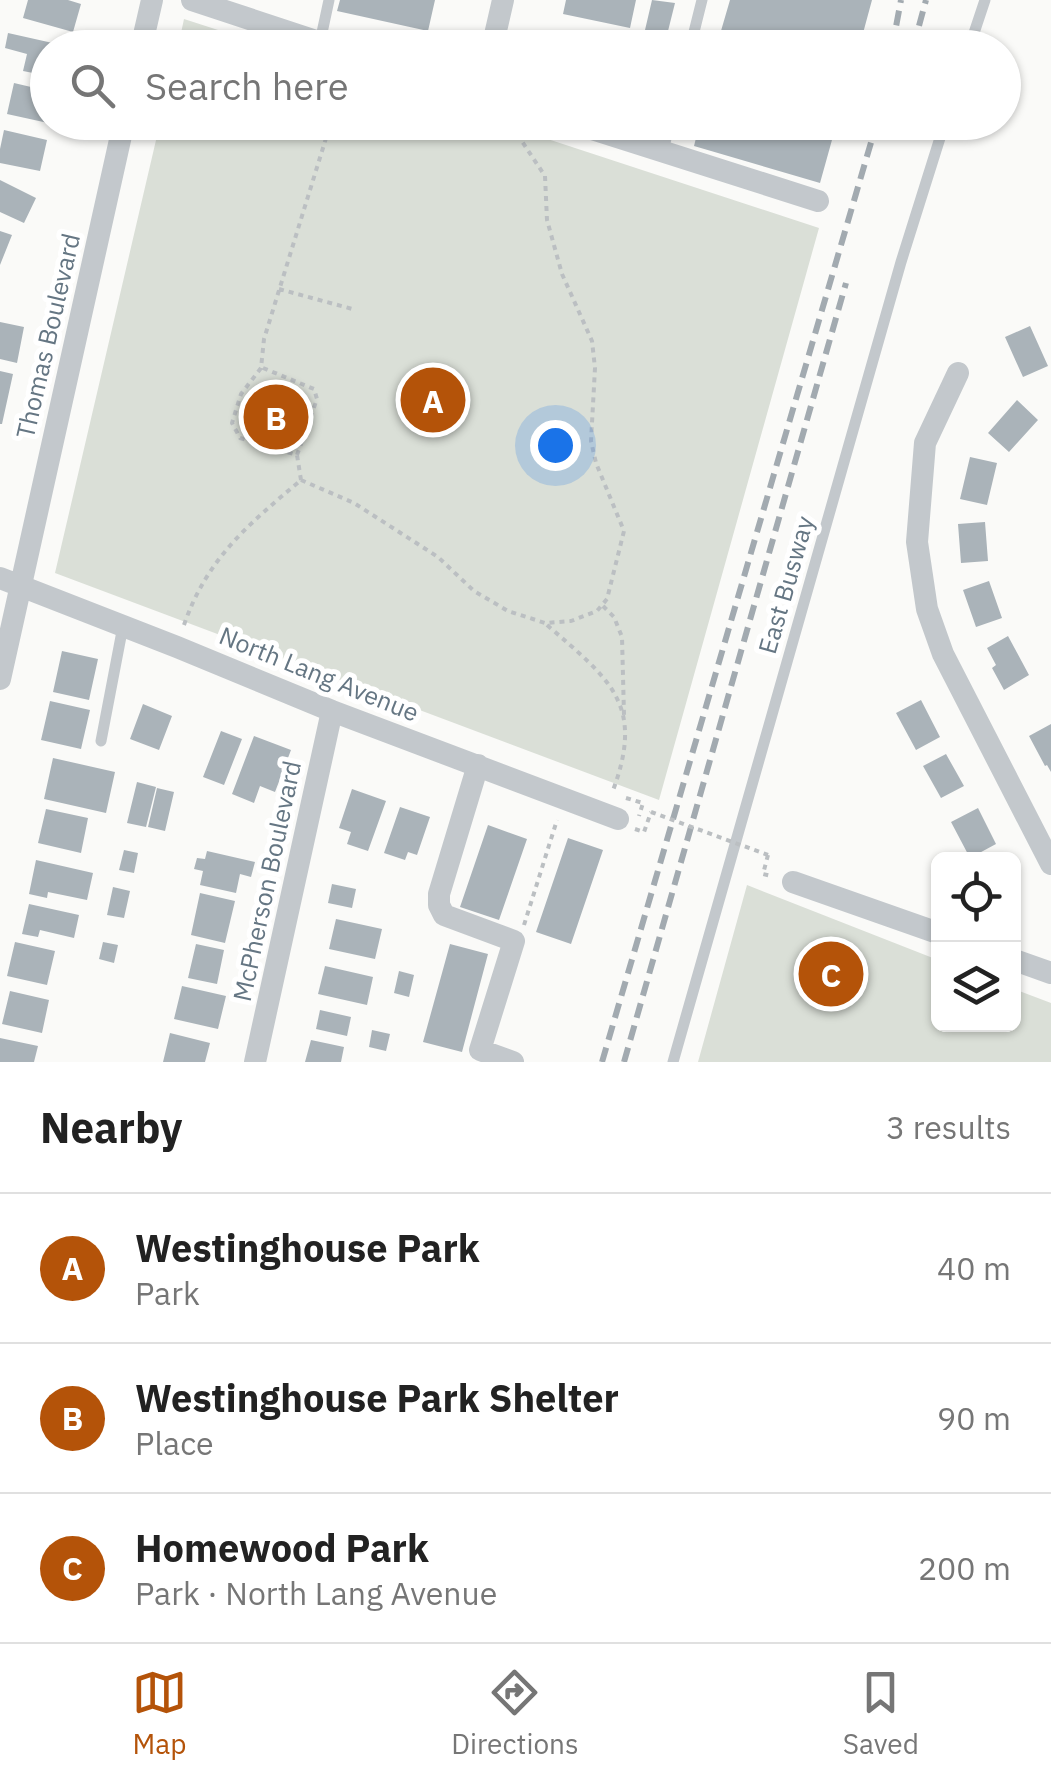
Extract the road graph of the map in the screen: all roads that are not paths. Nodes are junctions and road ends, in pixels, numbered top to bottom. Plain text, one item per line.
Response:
1 (152, 0) edge
2 (192, 0) edge
3 (329, 0) edge
4 (503, 0) edge
5 (702, 0) edge
6 (986, 0) edge
7 (145, 30) edge
8 (283, 30) edge
9 (328, 30) edge
10 (496, 30) edge
11 (694, 30) edge
12 (975, 30) edge
13 (120, 140) edge
14 (628, 140) edge
15 (666, 140) edge
16 (940, 140) edge
17 (663, 151) junction
18 (818, 201) dead end
19 (958, 373) dead end
20 (10, 582) edge
21 (123, 626) junction
22 (0, 678) edge
23 (332, 711) junction
24 (101, 741) dead end
25 (478, 765) junction
26 (626, 815) road end
27 (1051, 864) edge
28 (787, 880) road end
29 (931, 931) edge
30 (1021, 962) edge
31 (1051, 973) edge
32 (256, 1062) edge
33 (513, 1062) edge
34 (673, 1062) edge

1 - 7 street
2 - 8 street
3 - 9 lane
4 - 10 street
5 - 11 lane
6 - 12 lane
13 - 20 street, Thomas Boulevard
14 - 17 street
15 - 17 lane
16 - 34 lane, East Busway
17 - 18 street
19 - 27 street
20 - 21 street, North Lang Avenue
20 - 22 street, Thomas Boulevard
21 - 23 street, North Lang Avenue
21 - 24 lane
23 - 25 street, North Lang Avenue
23 - 32 street, McPherson Boulevard
25 - 26 street, North Lang Avenue
25 - 33 street
28 - 29 street
30 - 31 street

